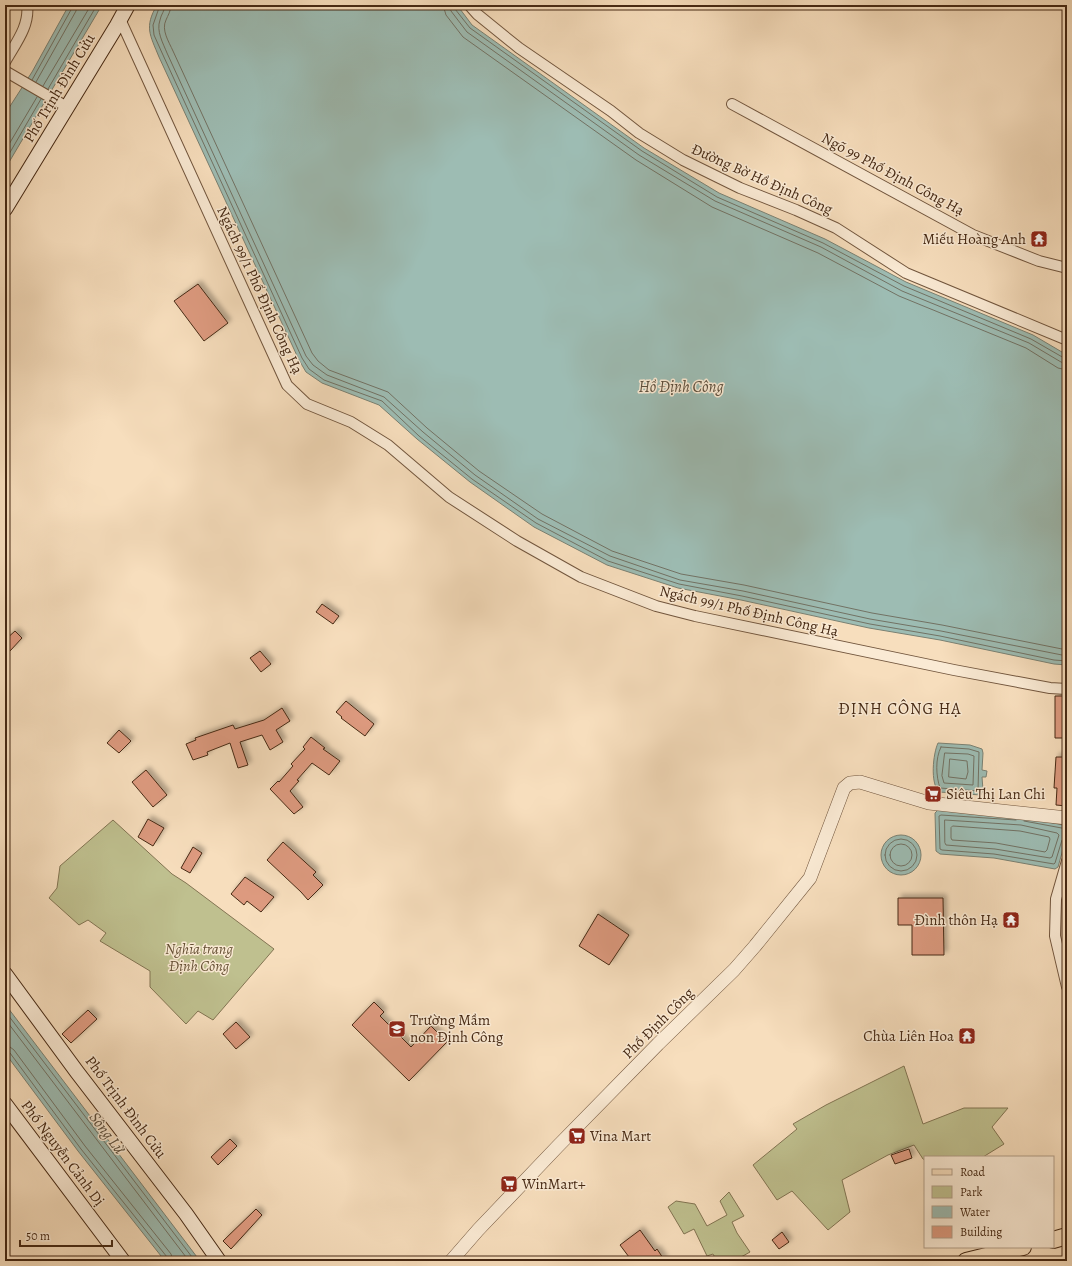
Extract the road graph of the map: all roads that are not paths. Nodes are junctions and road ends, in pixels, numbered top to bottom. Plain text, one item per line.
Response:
1 (128, 5) edge
2 (469, 5) edge
3 (28, 10) edge
4 (120, 19) junction
5 (5, 62) edge
6 (5, 71) edge
7 (61, 103) junction
8 (732, 104) dead end
9 (5, 209) edge
10 (1067, 268) edge
11 (1067, 340) edge
12 (1067, 688) edge
13 (1067, 818) edge
14 (1067, 861) edge
15 (5, 974) edge
16 (1067, 987) edge
17 (5, 1104) edge
18 (1067, 1236) edge
19 (1054, 1240) edge
20 (1019, 1248) edge
21 (123, 1261) edge
22 (219, 1261) edge
23 (451, 1261) edge
24 (966, 1261) edge

1 - 4 main road, Phố Trịnh Đình Cửu
2 - 11 street, Đường Bờ Hồ Định Công
3 - 5 street
4 - 7 main road, Phố Trịnh Đình Cửu
4 - 12 street, Ngách 99/1 Phố Định Công Hạ
6 - 7 street
7 - 9 main road, Phố Trịnh Đình Cửu
8 - 10 street, Ngõ 99 Phố Định Công Hạ
13 - 23 street, Phố Định Công
14 - 16 street
15 - 22 main road, Phố Trịnh Đình Cửu
17 - 21 main road, Phố Nguyễn Cảnh Dị
18 - 19 main road
20 - 24 main road

